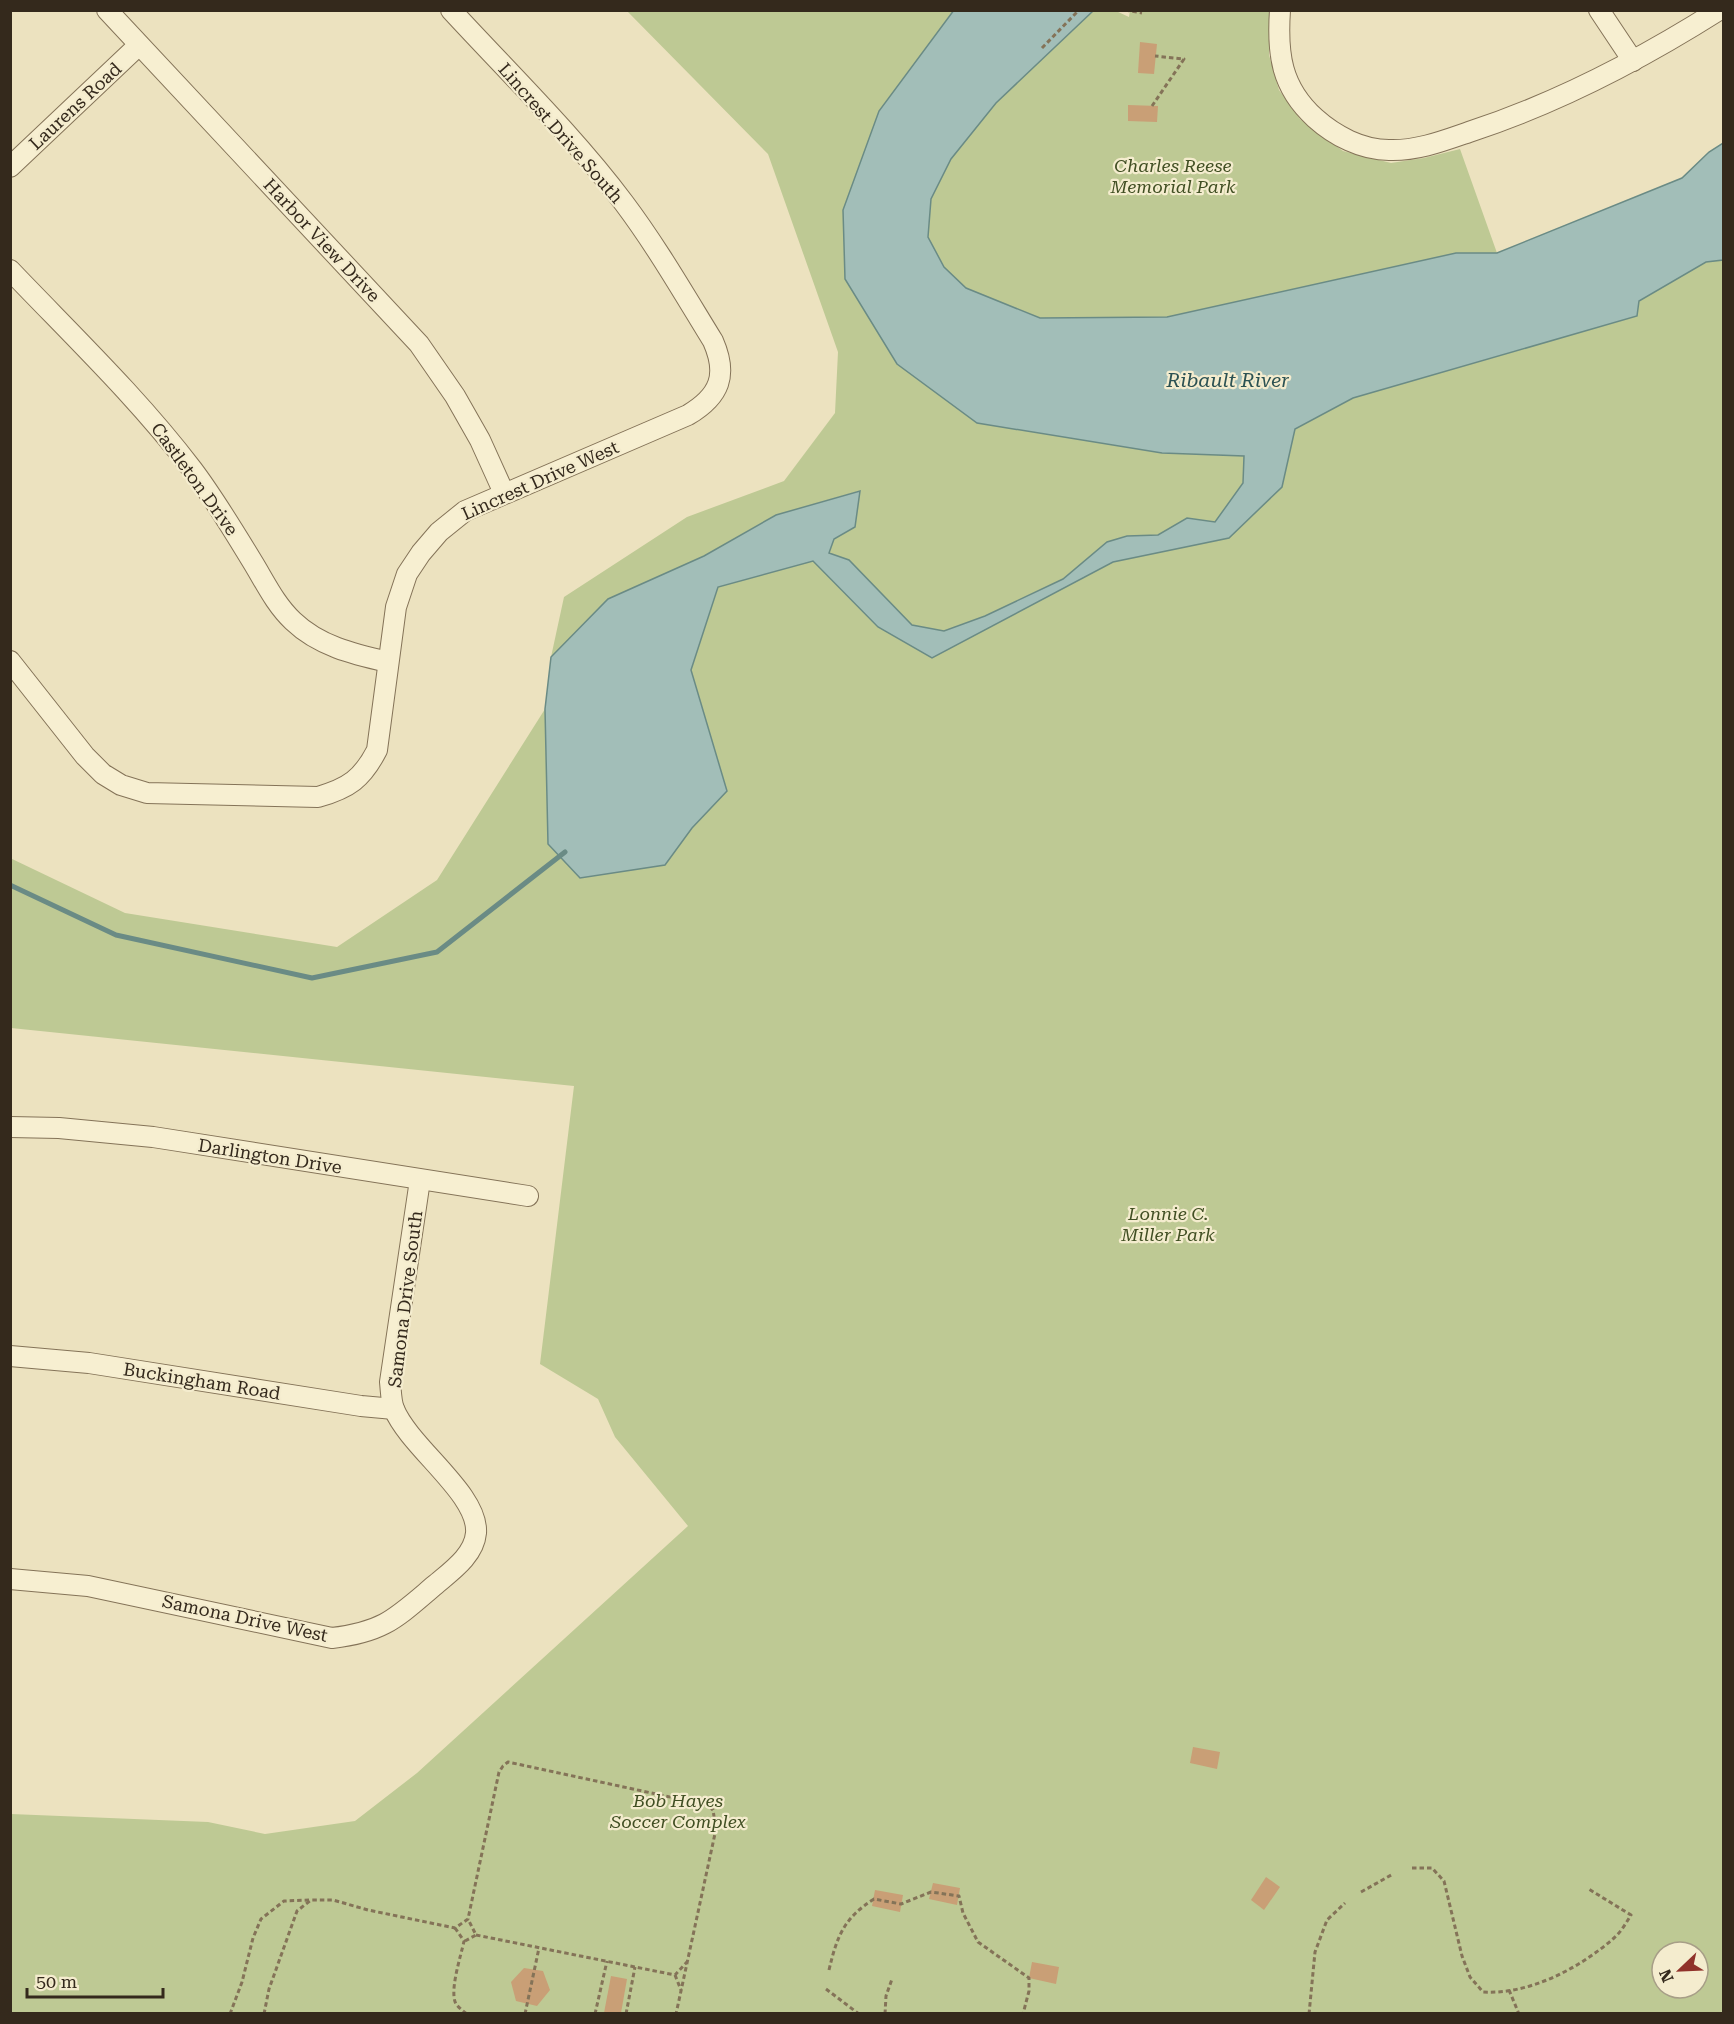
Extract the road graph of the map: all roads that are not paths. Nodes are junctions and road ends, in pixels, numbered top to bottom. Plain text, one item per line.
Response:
1 (107, 10) edge
2 (451, 10) edge
3 (1280, 10) edge
4 (1599, 10) edge
5 (1719, 10) edge
6 (139, 45) junction
7 (1633, 61) junction
8 (10, 167) edge
9 (10, 270) edge
10 (716, 389) joint
11 (504, 493) junction
12 (10, 661) edge
13 (388, 662) junction
14 (10, 1127) edge
15 (420, 1180) junction
16 (528, 1196) dead end
17 (10, 1356) edge
18 (394, 1409) junction
19 (476, 1534) joint
20 (10, 1579) edge

1 - 6 street, Harbor View Drive
2 - 10 street, Lincrest Drive South
3 - 7 street
4 - 7 street
5 - 7 street
6 - 8 street, Laurens Road
6 - 11 street, Harbor View Drive
9 - 13 street, Castleton Drive
10 - 11 street, Lincrest Drive West
11 - 13 street, Lincrest Drive West
12 - 13 street, Lincrest Drive West
14 - 15 street, Darlington Drive
15 - 16 street, Darlington Drive
15 - 18 street, Samona Drive South
17 - 18 street, Buckingham Road
18 - 19 street, Samona Drive South
19 - 20 street, Samona Drive West

